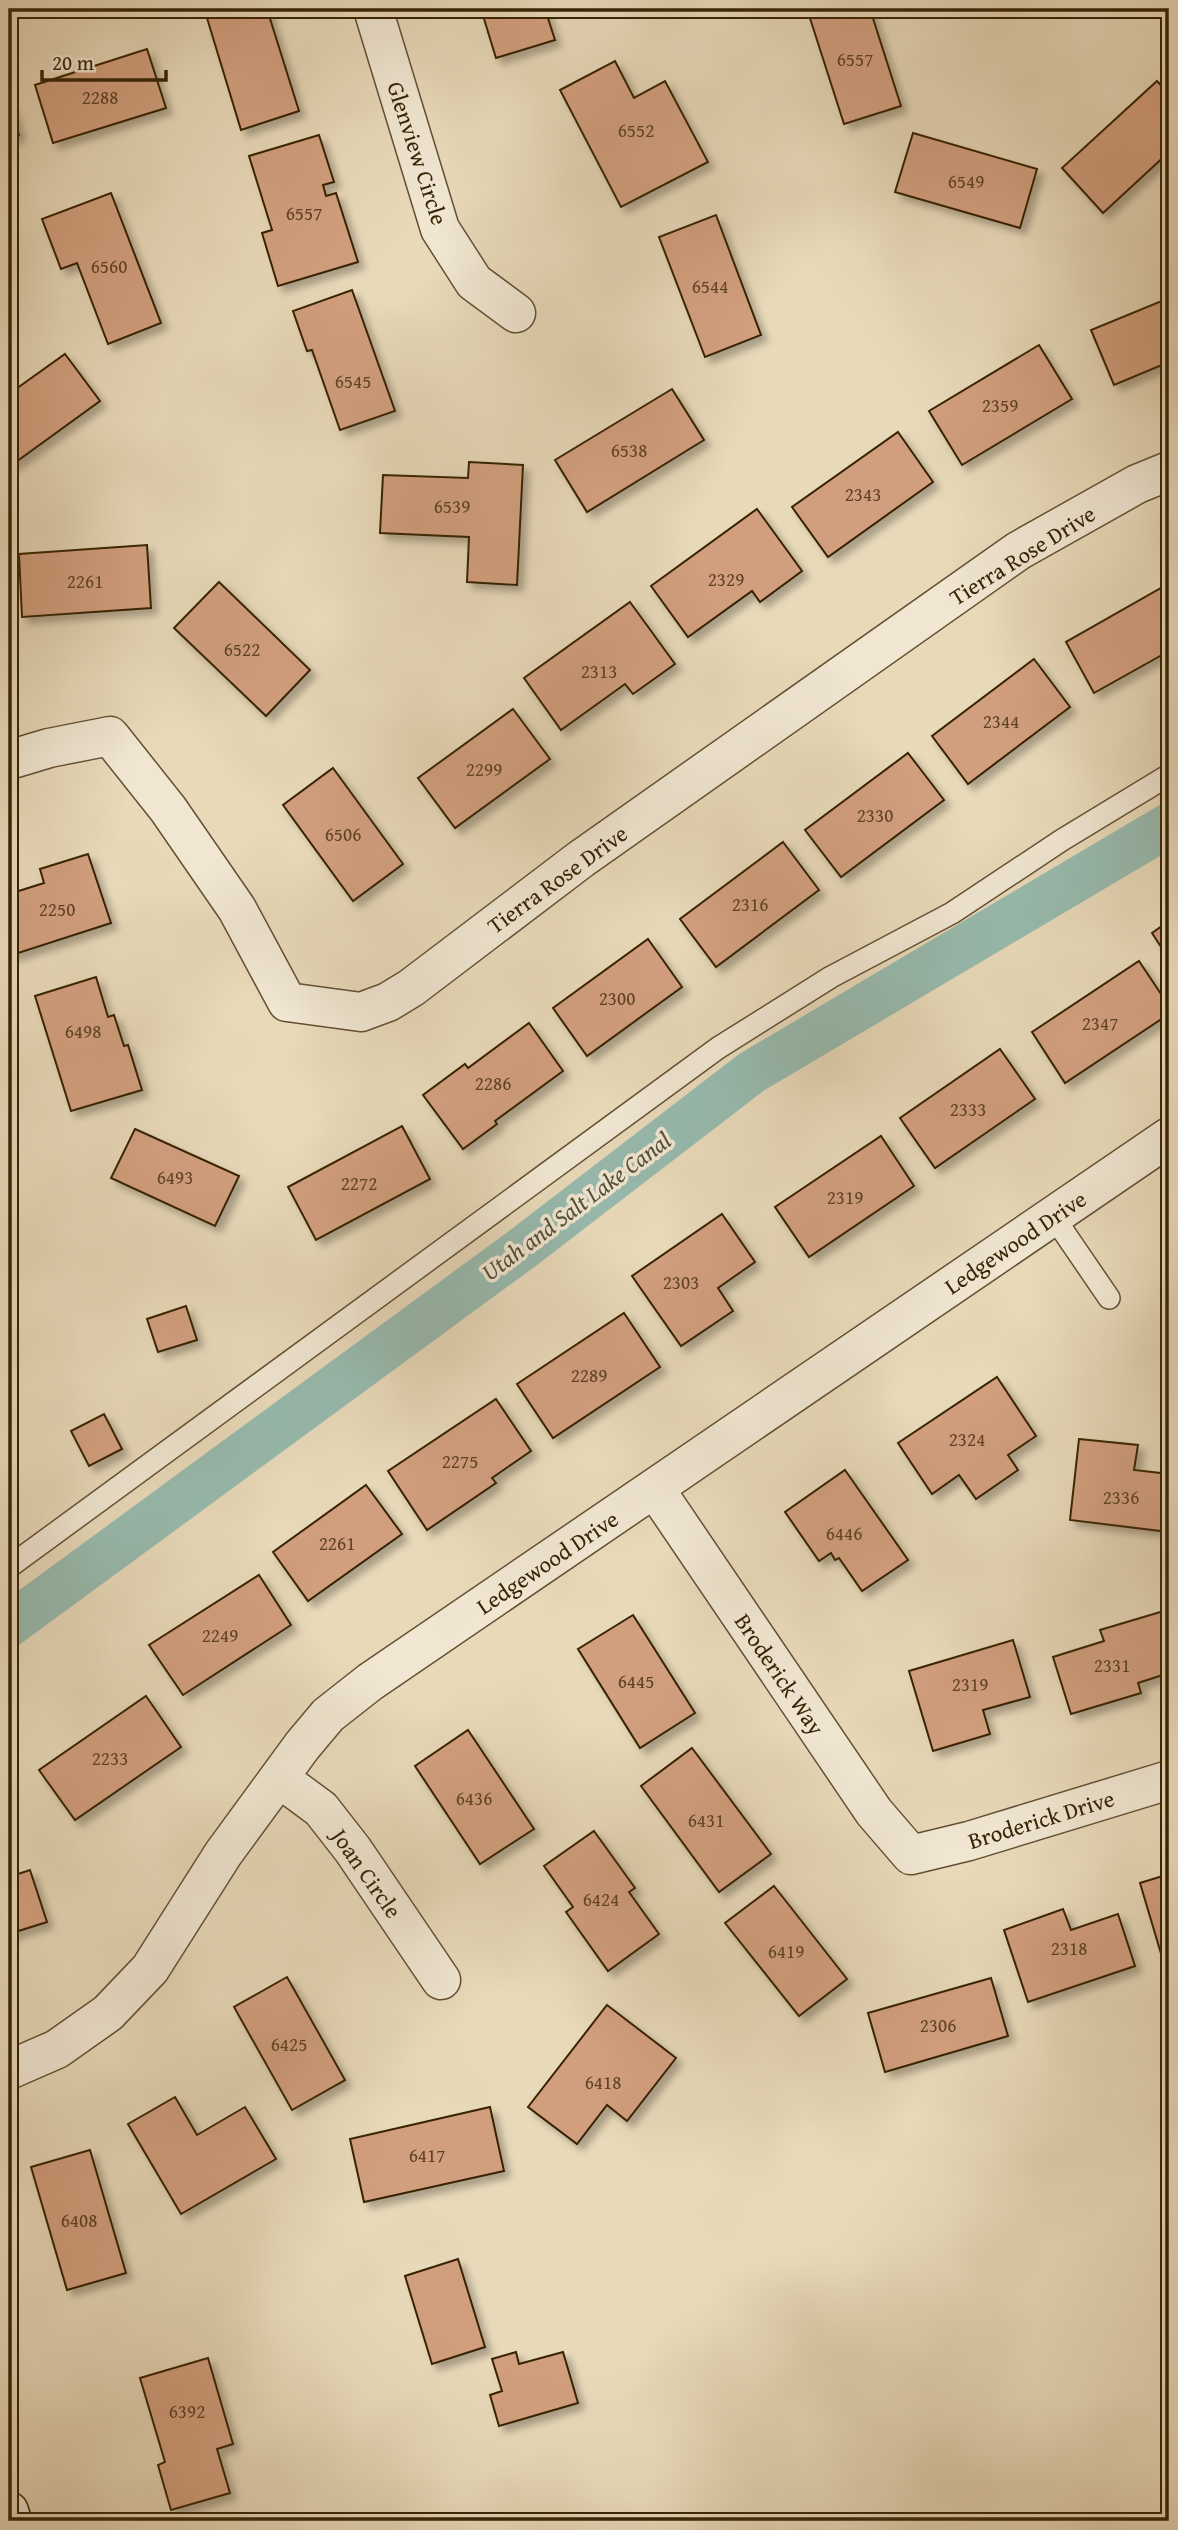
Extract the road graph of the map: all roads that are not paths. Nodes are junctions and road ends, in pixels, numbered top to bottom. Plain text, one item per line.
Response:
1 (373, 9) edge
2 (516, 313) dead end
3 (1169, 471) edge
4 (9, 760) edge
5 (1169, 775) edge
6 (1169, 1137) edge
7 (1053, 1216) junction
8 (1109, 1298) dead end
9 (655, 1489) junction
10 (9, 1567) edge
11 (279, 1778) junction
12 (1169, 1780) edge
13 (911, 1855) joint
14 (441, 1980) dead end
15 (9, 2070) edge
16 (9, 2511) edge
17 (12, 2521) edge

1 - 2 street, Glenview Circle
3 - 4 street, Tierra Rose Drive
5 - 10 lane
6 - 7 street, Ledgewood Drive
7 - 8 lane
7 - 9 street, Ledgewood Drive
9 - 11 street, Ledgewood Drive
9 - 13 street, Broderick Way
11 - 14 street, Joan Circle
11 - 15 street, Ledgewood Drive
12 - 13 street, Broderick Drive
16 - 17 street

